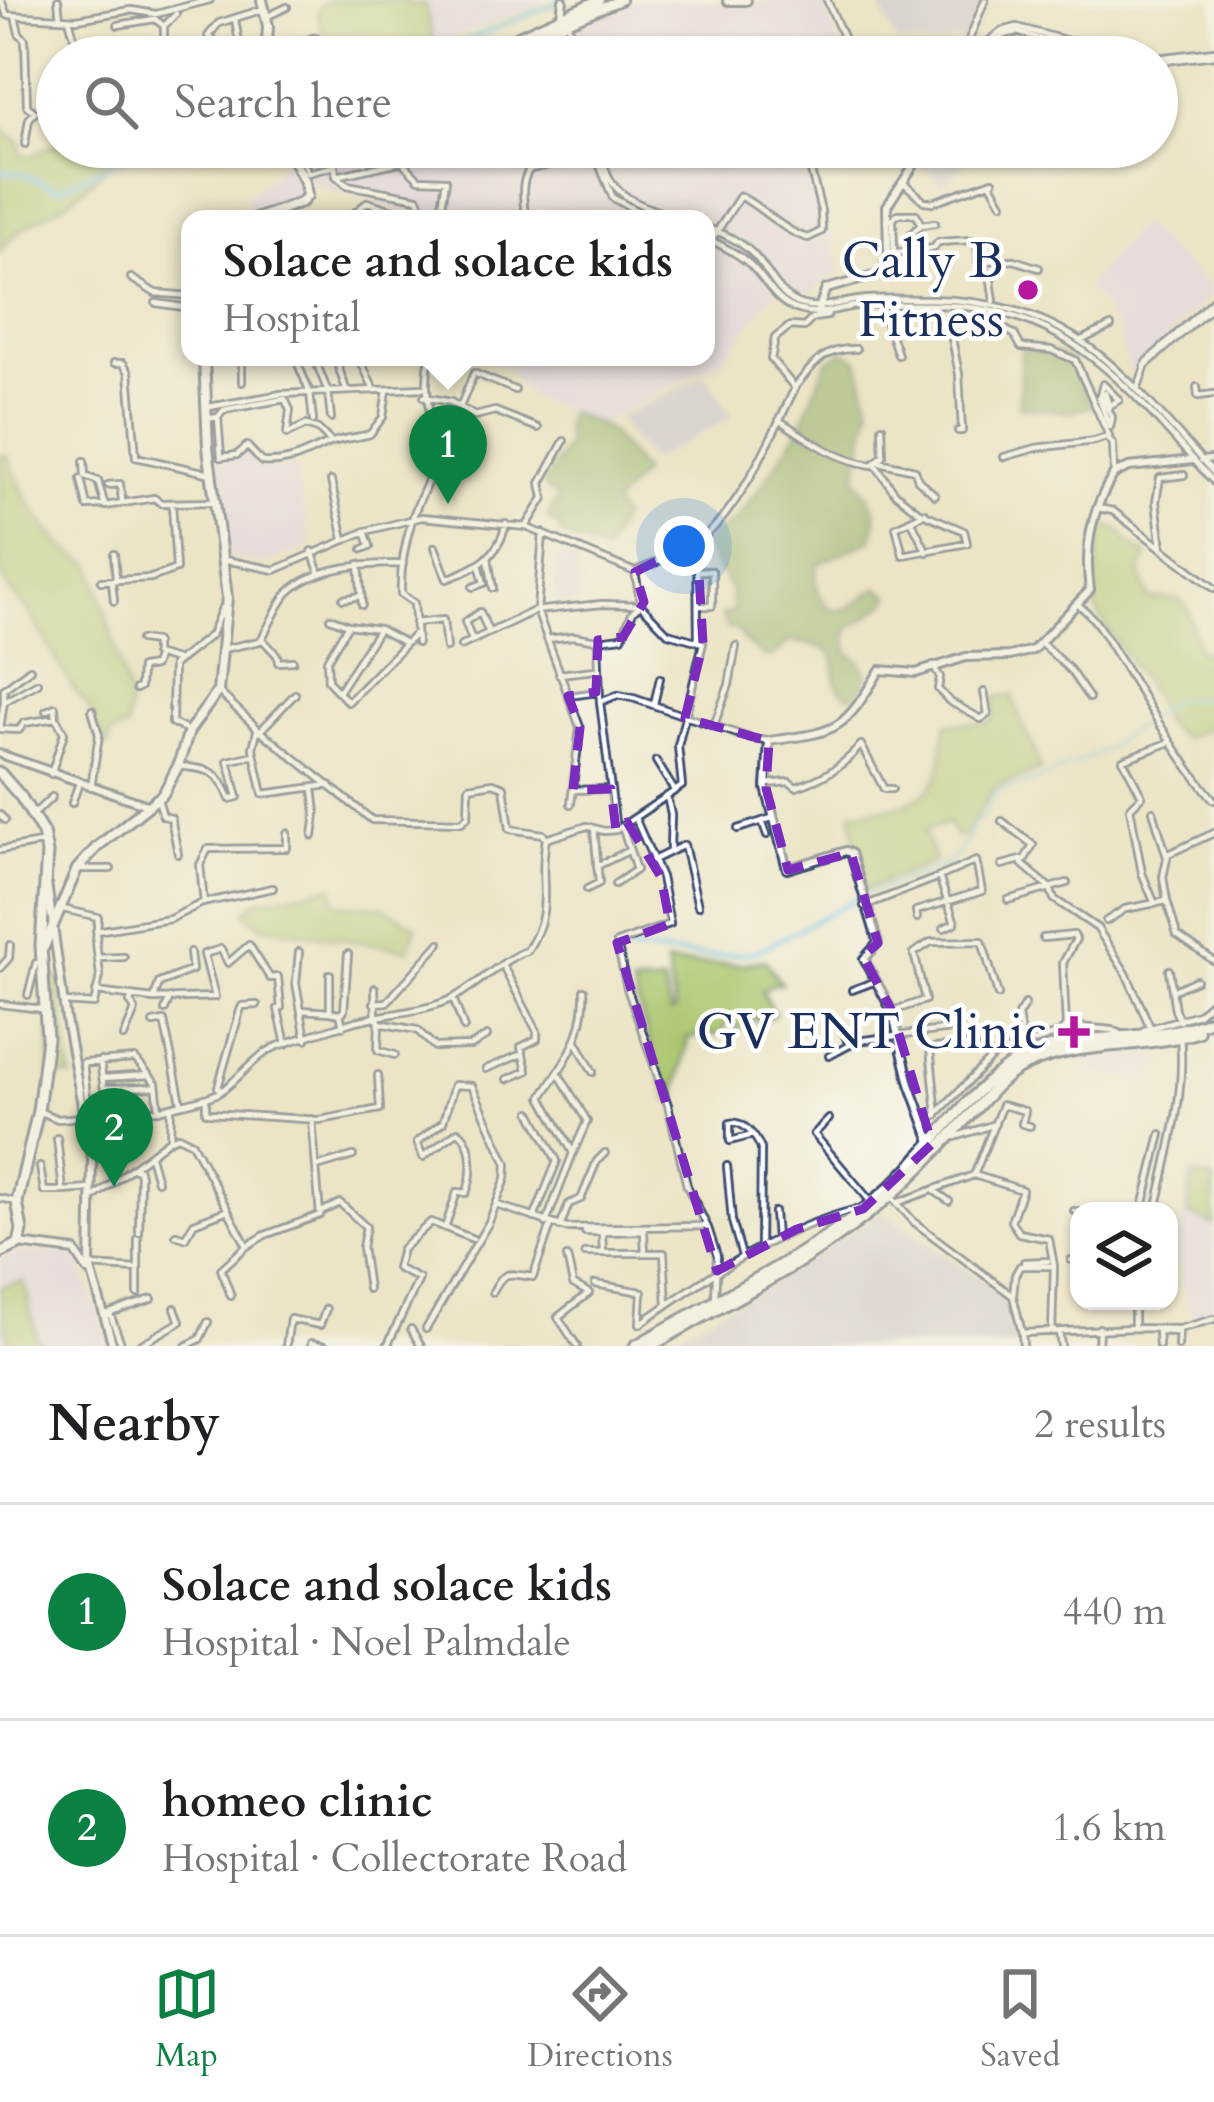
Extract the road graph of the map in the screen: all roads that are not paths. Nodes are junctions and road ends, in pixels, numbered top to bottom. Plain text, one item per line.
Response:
1 (1, 0) edge
2 (58, 0) edge
3 (599, 0) edge
4 (620, 0) edge
5 (728, 0) edge
6 (746, 0) edge
7 (827, 0) edge
8 (985, 0) edge
9 (205, 1) edge
10 (287, 7) dead end
11 (264, 9) edge
12 (180, 10) junction
13 (565, 11) edge
14 (15, 16) junction
15 (60, 18) junction
16 (69, 19) junction
17 (235, 19) junction
18 (118, 25) dead end
19 (164, 26) junction
20 (73, 36) edge
21 (164, 36) edge
22 (211, 36) edge
23 (238, 36) edge
24 (512, 36) edge
25 (520, 36) edge
26 (843, 36) edge
27 (974, 36) edge
28 (995, 36) edge
29 (1050, 36) edge
30 (1214, 53) edge
31 (1178, 57) edge
32 (26, 144) dead end
33 (298, 168) edge
34 (334, 168) edge
35 (373, 168) edge
36 (407, 168) edge
37 (531, 168) edge
38 (602, 168) edge
39 (605, 168) edge
40 (810, 168) edge
41 (912, 168) edge
42 (336, 176) junction
43 (903, 182) junction
44 (1002, 203) dead end
45 (280, 210) edge
46 (358, 210) edge
47 (393, 210) edge
48 (422, 210) edge
49 (441, 210) edge
50 (525, 210) edge
51 (636, 210) edge
52 (657, 210) edge
53 (920, 224) junction
54 (935, 224) dead end
55 (717, 231) junction
56 (715, 233) edge
57 (715, 243) edge
58 (911, 243) dead end
59 (891, 254) junction
60 (978, 261) junction
61 (1039, 268) dead end
62 (131, 278) dead end
63 (181, 295) edge
64 (1214, 302) edge
65 (156, 303) dead end
66 (942, 305) junction
67 (880, 306) junction
68 (953, 306) junction
69 (996, 307) junction
70 (181, 308) edge
71 (829, 309) junction
72 (818, 310) junction
73 (948, 318) junction
74 (1111, 326) dead end
75 (1082, 340) junction
76 (856, 349) dead end
77 (898, 355) dead end
78 (114, 363) dead end
79 (204, 366) edge
80 (242, 366) edge
81 (299, 366) edge
82 (318, 366) edge
83 (338, 366) edge
84 (362, 366) edge
85 (428, 366) edge
86 (242, 382) dead end
87 (1197, 387) dead end
88 (424, 388) junction
89 (795, 388) junction
90 (346, 389) junction
91 (387, 389) junction
92 (374, 390) junction
93 (515, 390) dead end
94 (1137, 390) junction
95 (328, 392) junction
96 (310, 393) junction
97 (1214, 394) edge
98 (1198, 396) junction
99 (424, 397) junction
100 (460, 407) junction
101 (206, 408) junction
102 (1199, 408) dead end
103 (218, 417) junction
104 (331, 418) dead end
105 (1104, 418) junction
106 (206, 419) junction
107 (779, 420) junction
108 (313, 422) dead end
109 (881, 427) dead end
110 (538, 428) dead end
111 (958, 431) dead end
112 (1108, 438) junction
113 (565, 441) dead end
114 (331, 442) junction
115 (221, 457) junction
116 (1004, 458) dead end
117 (210, 459) junction
118 (1214, 459) edge
119 (1197, 460) junction
120 (84, 461) dead end
121 (877, 463) junction
122 (212, 474) junction
123 (1114, 474) junction
124 (1184, 476) dead end
125 (1214, 478) edge
126 (81, 479) dead end
127 (332, 481) dead end
128 (108, 485) dead end
129 (934, 495) dead end
130 (122, 500) junction
131 (217, 502) junction
132 (172, 503) junction
133 (104, 505) junction
134 (1099, 508) junction
135 (925, 513) junction
136 (412, 517) junction
137 (911, 520) junction
138 (506, 524) junction
139 (526, 527) junction
140 (365, 532) junction
141 (543, 533) junction
142 (344, 539) junction
143 (697, 541) junction
144 (435, 547) dead end
145 (1162, 548) junction
146 (363, 549) dead end
147 (312, 551) junction
148 (927, 552) junction
149 (114, 554) dead end
150 (488, 558) junction
151 (225, 560) junction
152 (359, 564) junction
153 (403, 564) junction
154 (479, 564) junction
155 (698, 571) junction
156 (635, 572) junction
157 (320, 574) junction
158 (100, 581) dead end
159 (114, 581) junction
160 (473, 587) dead end
161 (493, 588) dead end
162 (1214, 588) edge
163 (361, 596) junction
164 (227, 597) junction
165 (343, 599) dead end
166 (115, 601) dead end
167 (1077, 604) junction
168 (362, 605) dead end
169 (641, 605) junction
170 (699, 606) junction
171 (537, 611) junction
172 (330, 618) dead end
173 (416, 623) junction
174 (348, 625) junction
175 (379, 629) junction
176 (416, 633) junction
177 (489, 633) junction
178 (262, 639) junction
179 (547, 639) junction
180 (140, 640) dead end
181 (472, 640) junction
182 (598, 640) junction
183 (698, 641) junction
184 (405, 643) junction
185 (417, 643) dead end
186 (1041, 643) junction
187 (460, 646) dead end
188 (736, 646) dead end
189 (223, 649) junction
190 (446, 649) dead end
191 (146, 653) dead end
192 (156, 654) junction
193 (176, 660) junction
194 (293, 661) dead end
195 (933, 667) junction
196 (30, 669) dead end
197 (596, 670) junction
198 (560, 674) junction
199 (660, 678) dead end
200 (38, 682) dead end
201 (2, 687) edge
202 (136, 689) dead end
203 (218, 691) junction
204 (338, 692) junction
205 (598, 692) junction
206 (984, 692) dead end
207 (295, 694) dead end
208 (568, 696) junction
209 (1089, 698) dead end
210 (4, 702) junction
211 (600, 702) junction
212 (654, 704) junction
213 (92, 710) dead end
214 (46, 711) dead end
215 (686, 714) junction
216 (56, 718) junction
217 (714, 725) junction
218 (0, 729) edge
219 (189, 730) junction
220 (259, 730) junction
221 (769, 741) junction
222 (1171, 741) junction
223 (0, 754) edge
224 (254, 754) junction
225 (656, 761) dead end
226 (178, 766) junction
227 (0, 773) edge
228 (51, 774) junction
229 (79, 783) junction
230 (330, 784) junction
231 (766, 784) junction
232 (91, 787) junction
233 (313, 789) junction
234 (611, 789) junction
235 (892, 789) dead end
236 (573, 790) junction
237 (674, 790) junction
238 (667, 796) junction
239 (52, 797) dead end
240 (1214, 800) edge
241 (154, 802) junction
242 (72, 803) dead end
243 (571, 805) dead end
244 (1153, 811) dead end
245 (33, 815) junction
246 (634, 818) junction
247 (772, 818) junction
248 (762, 821) junction
249 (1002, 821) dead end
250 (619, 828) junction
251 (594, 829) junction
252 (738, 829) dead end
253 (287, 833) dead end
254 (1214, 833) edge
255 (766, 835) dead end
256 (313, 836) dead end
257 (546, 839) junction
258 (46, 842) junction
259 (0, 850) edge
260 (628, 851) junction
261 (670, 852) junction
262 (178, 854) dead end
263 (1167, 858) junction
264 (1025, 859) junction
265 (651, 861) junction
266 (1002, 865) dead end
267 (597, 866) junction
268 (77, 869) junction
269 (111, 869) dead end
270 (939, 877) junction
271 (46, 880) junction
272 (1067, 883) dead end
273 (615, 884) dead end
274 (273, 888) dead end
275 (1050, 888) junction
276 (587, 889) dead end
277 (1008, 900) dead end
278 (1167, 901) junction
279 (947, 902) junction
280 (204, 903) junction
281 (1156, 904) junction
282 (698, 906) dead end
283 (864, 906) junction
284 (57, 908) junction
285 (917, 918) dead end
286 (53, 919) junction
287 (1106, 921) dead end
288 (944, 928) dead end
289 (96, 931) junction
290 (1043, 938) dead end
291 (440, 943) dead end
292 (10, 945) dead end
293 (190, 952) dead end
294 (299, 952) dead end
295 (348, 954) dead end
296 (124, 957) dead end
297 (98, 958) junction
298 (38, 961) junction
299 (1214, 961) edge
300 (503, 966) junction
301 (0, 968) edge
302 (1168, 970) dead end
303 (330, 974) dead end
304 (1196, 980) dead end
305 (876, 981) junction
306 (375, 988) dead end
307 (584, 990) dead end
308 (852, 990) dead end
309 (1172, 991) junction
310 (96, 992) junction
311 (28, 995) dead end
312 (998, 995) dead end
313 (132, 996) junction
314 (154, 998) junction
315 (170, 998) junction
316 (453, 998) junction
317 (1214, 1000) edge
318 (64, 1003) junction
319 (0, 1004) edge
320 (374, 1004) junction
321 (1025, 1004) dead end
322 (257, 1005) dead end
323 (47, 1009) junction
324 (165, 1010) dead end
325 (302, 1010) junction
326 (892, 1011) junction
327 (330, 1012) junction
328 (340, 1014) junction
329 (377, 1020) junction
330 (1214, 1022) edge
331 (153, 1023) dead end
332 (343, 1025) junction
333 (1066, 1026) junction
334 (464, 1028) dead end
335 (843, 1029) dead end
336 (951, 1029) dead end
337 (1151, 1029) junction
338 (1180, 1030) junction
339 (899, 1034) junction
340 (487, 1036) dead end
341 (124, 1037) dead end
342 (306, 1039) junction
343 (1120, 1039) junction
344 (576, 1041) junction
345 (848, 1043) junction
346 (286, 1044) junction
347 (1023, 1045) junction
348 (964, 1046) dead end
349 (953, 1047) dead end
350 (522, 1054) junction
351 (395, 1055) dead end
352 (830, 1056) dead end
353 (993, 1056) junction
354 (100, 1060) junction
355 (486, 1069) dead end
356 (593, 1072) dead end
357 (559, 1074) junction
358 (379, 1075) dead end
359 (149, 1076) junction
360 (103, 1078) junction
361 (508, 1078) dead end
362 (156, 1087) junction
363 (105, 1088) junction
364 (221, 1091) junction
365 (206, 1099) junction
366 (181, 1102) junction
367 (171, 1106) junction
368 (158, 1110) junction
369 (38, 1111) junction
370 (108, 1112) junction
371 (531, 1112) dead end
372 (937, 1115) junction
373 (83, 1117) junction
374 (312, 1119) junction
375 (829, 1119) dead end
376 (995, 1124) junction
377 (925, 1126) junction
378 (1030, 1126) dead end
379 (1162, 1134) dead end
380 (753, 1136) dead end
381 (57, 1138) dead end
382 (170, 1139) junction
383 (932, 1144) junction
384 (573, 1153) junction
385 (605, 1153) dead end
386 (150, 1156) junction
387 (353, 1156) dead end
388 (114, 1157) dead end
389 (727, 1166) dead end
390 (40, 1167) dead end
391 (317, 1167) junction
392 (133, 1168) junction
393 (974, 1175) junction
394 (157, 1181) dead end
395 (90, 1189) junction
396 (933, 1190) junction
397 (63, 1191) junction
398 (0, 1198) edge
399 (894, 1198) junction
400 (90, 1200) junction
401 (950, 1201) dead end
402 (17, 1202) junction
403 (1144, 1202) edge
404 (1158, 1202) edge
405 (496, 1205) junction
406 (871, 1205) junction
407 (228, 1210) junction
408 (322, 1212) junction
409 (774, 1212) dead end
410 (533, 1219) junction
411 (549, 1224) junction
412 (560, 1227) junction
413 (445, 1228) junction
414 (708, 1228) junction
415 (585, 1232) dead end
416 (602, 1232) junction
417 (176, 1234) dead end
418 (476, 1239) junction
419 (776, 1239) junction
420 (19, 1244) junction
421 (247, 1246) junction
422 (760, 1246) junction
423 (1046, 1247) dead end
424 (1024, 1251) dead end
425 (0, 1253) edge
426 (585, 1253) dead end
427 (603, 1253) junction
428 (645, 1253) junction
429 (742, 1256) junction
430 (567, 1257) dead end
431 (1024, 1264) junction
432 (1054, 1265) junction
433 (90, 1266) junction
434 (137, 1269) junction
435 (717, 1271) junction
436 (93, 1279) junction
437 (595, 1284) dead end
438 (368, 1289) dead end
439 (493, 1292) dead end
440 (137, 1294) dead end
441 (230, 1295) dead end
442 (1013, 1296) junction
443 (152, 1298) dead end
444 (715, 1302) junction
445 (667, 1305) junction
446 (175, 1308) dead end
447 (326, 1309) dead end
448 (1134, 1310) edge
449 (107, 1314) junction
450 (1214, 1318) edge
451 (208, 1322) dead end
452 (1099, 1328) junction
453 (1134, 1328) junction
454 (411, 1329) dead end
455 (426, 1329) dead end
456 (1177, 1330) junction
457 (1056, 1332) junction
458 (1022, 1333) junction
459 (311, 1343) dead end
460 (118, 1346) edge
461 (140, 1346) edge
462 (186, 1346) edge
463 (286, 1346) edge
464 (325, 1346) edge
465 (387, 1346) edge
466 (421, 1346) edge
467 (577, 1346) edge
468 (635, 1346) edge
469 (651, 1346) edge
470 (1023, 1346) edge
471 (1061, 1346) edge
472 (1098, 1346) edge
473 (1159, 1346) edge
474 (1177, 1346) edge

1 - 14 street
2 - 15 street
3 - 13 main road
4 - 13 main road
5 - 6 main road
7 - 26 street
8 - 27 street
9 - 12 street
10 - 11 street
11 - 17 street
12 - 16 street
12 - 19 street
13 - 24 main road
13 - 25 main road
14 - 15 street
14 - 32 street
15 - 16 street
16 - 20 street
17 - 22 street
17 - 23 street
18 - 19 street
19 - 21 street
28 - 29 street
30 - 31 street
33 - 45 main road
34 - 42 street
35 - 42 street
36 - 49 street
37 - 50 street
38 - 51 street
39 - 52 street
40 - 55 street
41 - 43 street
42 - 48 street
43 - 44 street
43 - 59 street
46 - 47 street
53 - 54 street
53 - 58 street
53 - 59 street
55 - 56 street
55 - 72 street
57 - 72 street
59 - 60 street
59 - 72 street
60 - 61 street
60 - 69 street
62 - 63 street
64 - 94 street
65 - 70 street
66 - 67 street
66 - 68 street
66 - 73 street
67 - 71 street
67 - 77 street
68 - 69 street
68 - 73 street
69 - 71 street
69 - 75 street
69 - 105 street
69 - 119 street
71 - 72 street
71 - 89 street
73 - 111 street
74 - 75 street
75 - 94 street
76 - 89 street
78 - 122 street
79 - 101 main road
80 - 86 street
81 - 96 street
82 - 95 street
83 - 90 street
84 - 92 street
85 - 88 street
87 - 98 street
88 - 91 street
88 - 99 street
89 - 107 street
90 - 92 street
90 - 95 street
91 - 92 street
91 - 114 street
93 - 100 street
94 - 119 street
95 - 96 street
95 - 104 street
96 - 101 street
96 - 108 street
97 - 98 street
98 - 102 street
99 - 100 street
99 - 136 street
100 - 110 street
101 - 106 main road
103 - 106 street
103 - 114 street
103 - 115 street
105 - 105 street
105 - 112 street
106 - 117 main road
107 - 121 street
107 - 143 street
109 - 121 street
112 - 116 street
112 - 123 street
113 - 139 street
114 - 115 street
115 - 117 street
117 - 122 main road
118 - 119 street
119 - 123 street
119 - 125 street
120 - 133 street
121 - 129 street
121 - 135 street
122 - 131 main road
123 - 134 street
124 - 145 street
126 - 133 street
127 - 142 street
128 - 130 street
130 - 132 street
130 - 133 street
131 - 132 street
131 - 151 main road
132 - 159 street
134 - 145 street
134 - 167 street
135 - 137 street
135 - 148 street
136 - 138 street
136 - 140 street
136 - 153 street
137 - 148 street
137 - 148 street
138 - 139 street
138 - 150 street
139 - 141 street
140 - 142 street
140 - 146 street
141 - 156 street
141 - 171 street
142 - 147 street
143 - 155 street
143 - 156 street
144 - 154 street
145 - 162 street
147 - 151 street
147 - 157 street
149 - 159 street
150 - 154 street
150 - 161 street
151 - 164 main road
152 - 153 street
152 - 157 street
152 - 163 street
153 - 173 street
154 - 160 street
155 - 170 street
155 - 170 street
156 - 169 street
157 - 178 street
158 - 159 street
159 - 166 street
163 - 165 street
163 - 168 street
164 - 189 main road
164 - 193 street
167 - 186 street
167 - 222 street
169 - 171 street
169 - 182 street
169 - 183 street
170 - 183 street
171 - 177 street
171 - 179 street
172 - 174 street
173 - 176 street
173 - 190 street
174 - 175 street
174 - 204 street
175 - 184 street
175 - 204 street
176 - 184 street
176 - 185 street
177 - 181 street
177 - 181 street
178 - 189 street
178 - 194 street
179 - 182 street
179 - 198 street
180 - 192 street
181 - 187 street
182 - 197 street
183 - 215 street
184 - 204 street
186 - 195 street
186 - 209 street
188 - 217 street
189 - 203 main road
191 - 192 street
192 - 193 street
192 - 202 street
193 - 219 street
195 - 206 street
195 - 221 street
196 - 201 street
197 - 198 street
197 - 205 street
198 - 208 street
199 - 212 street
200 - 210 street
201 - 210 street
203 - 219 main road
203 - 220 street
205 - 208 street
205 - 211 street
207 - 220 street
208 - 236 street
210 - 218 street
211 - 212 street
211 - 234 street
212 - 215 street
213 - 232 street
214 - 216 street
215 - 217 street
215 - 237 street
216 - 218 street
216 - 228 street
217 - 221 street
219 - 226 main road
220 - 224 street
220 - 230 street
221 - 231 street
222 - 240 street
222 - 281 street
223 - 228 street
224 - 226 street
224 - 233 street
225 - 237 street
226 - 241 main road
227 - 245 main road
228 - 229 street
229 - 232 street
229 - 242 street
230 - 233 street
230 - 257 street
231 - 235 street
231 - 247 street
232 - 241 street
233 - 256 street
234 - 236 street
234 - 250 street
236 - 243 street
237 - 238 street
238 - 246 street
238 - 261 street
239 - 245 street
241 - 262 street
241 - 268 main road
244 - 263 street
245 - 258 main road
246 - 250 street
246 - 265 street
247 - 248 street
247 - 283 street
248 - 252 street
248 - 255 street
249 - 264 street
250 - 251 street
250 - 260 street
251 - 257 street
251 - 267 street
253 - 280 street
254 - 263 street
257 - 300 street
258 - 259 street
258 - 271 main road
260 - 267 street
260 - 273 street
261 - 265 street
261 - 282 street
263 - 278 street
264 - 266 street
264 - 275 street
265 - 414 street
267 - 276 street
268 - 269 street
268 - 284 main road
270 - 279 street
270 - 279 street
270 - 283 street
271 - 286 street
271 - 298 main road
272 - 275 street
274 - 280 street
275 - 277 street
275 - 337 street
278 - 281 street
278 - 299 street
279 - 285 street
279 - 288 street
280 - 289 street
281 - 287 street
283 - 305 street
284 - 286 main road
284 - 289 street
286 - 298 main road
286 - 318 street
289 - 297 street
290 - 333 street
291 - 320 street
292 - 301 street
293 - 314 street
294 - 325 street
295 - 328 street
296 - 297 street
297 - 310 street
298 - 311 street
298 - 323 main road
300 - 316 street
300 - 350 street
302 - 309 street
303 - 327 street
304 - 309 street
305 - 308 street
305 - 326 street
306 - 320 street
307 - 344 street
309 - 338 street
310 - 313 street
310 - 318 street
312 - 326 street
313 - 314 street
313 - 341 street
314 - 315 street
315 - 324 street
315 - 346 street
316 - 329 street
316 - 334 street
317 - 338 street
318 - 373 street
319 - 323 street
320 - 329 street
321 - 347 street
322 - 364 street
323 - 369 main road
325 - 327 street
325 - 342 street
326 - 339 street
327 - 328 street
328 - 332 street
329 - 332 street
329 - 340 street
329 - 351 street
330 - 338 main road
331 - 366 street
332 - 342 street
333 - 343 street
333 - 347 street
335 - 345 street
336 - 339 street
337 - 338 street
337 - 343 street
338 - 343 main road
338 - 404 street
339 - 345 street
339 - 377 street
342 - 346 street
343 - 383 main road
343 - 399 main road
344 - 356 street
344 - 357 street
345 - 352 street
346 - 364 street
347 - 353 street
348 - 353 street
349 - 372 street
350 - 355 street
350 - 361 street
353 - 372 street
354 - 359 street
354 - 360 street
354 - 370 street
357 - 384 street
357 - 384 street
358 - 374 street
359 - 360 street
359 - 362 street
360 - 363 street
362 - 363 street
362 - 368 street
363 - 370 street
364 - 365 street
365 - 366 street
365 - 374 street
366 - 367 street
367 - 368 street
367 - 382 street
368 - 370 street
369 - 373 street
369 - 402 main road
370 - 388 street
371 - 410 street
372 - 377 street
373 - 395 street
374 - 391 street
375 - 406 street
376 - 378 street
376 - 393 street
376 - 399 street
377 - 383 street
379 - 403 street
380 - 422 street
381 - 397 street
382 - 386 street
382 - 407 street
383 - 406 main road
384 - 411 street
385 - 412 street
386 - 392 street
386 - 394 street
387 - 391 street
389 - 429 street
390 - 397 street
391 - 408 street
392 - 400 street
392 - 434 street
393 - 396 street
393 - 432 street
395 - 397 street
395 - 400 street
396 - 399 street
396 - 401 street
398 - 402 street
399 - 406 main road
399 - 442 street
400 - 433 street
402 - 420 main road
405 - 410 street
405 - 413 street
405 - 418 street
406 - 419 street
406 - 444 main road
406 - 469 main road
407 - 417 street
407 - 421 street
408 - 421 street
408 - 438 street
409 - 419 street
410 - 411 street
411 - 412 street
411 - 439 street
412 - 414 street
413 - 418 street
413 - 465 street
414 - 435 street
415 - 416 street
416 - 427 street
416 - 428 street
418 - 455 street
419 - 422 street
420 - 425 main road
420 - 436 street
421 - 441 street
422 - 429 street
423 - 431 street
424 - 431 street
426 - 427 street
427 - 428 street
428 - 445 street
429 - 435 street
430 - 467 street
431 - 432 street
431 - 442 street
432 - 457 street
433 - 434 street
433 - 436 street
434 - 440 street
435 - 444 street
435 - 445 street
436 - 449 street
437 - 445 street
442 - 458 street
443 - 449 street
444 - 468 main road
446 - 461 street
447 - 463 street
448 - 453 street
449 - 460 street
450 - 456 street
451 - 462 street
452 - 453 street
452 - 457 street
452 - 472 street
453 - 456 street
454 - 466 street
456 - 473 street
456 - 474 street
457 - 458 street
457 - 471 street
458 - 470 street
459 - 464 street

